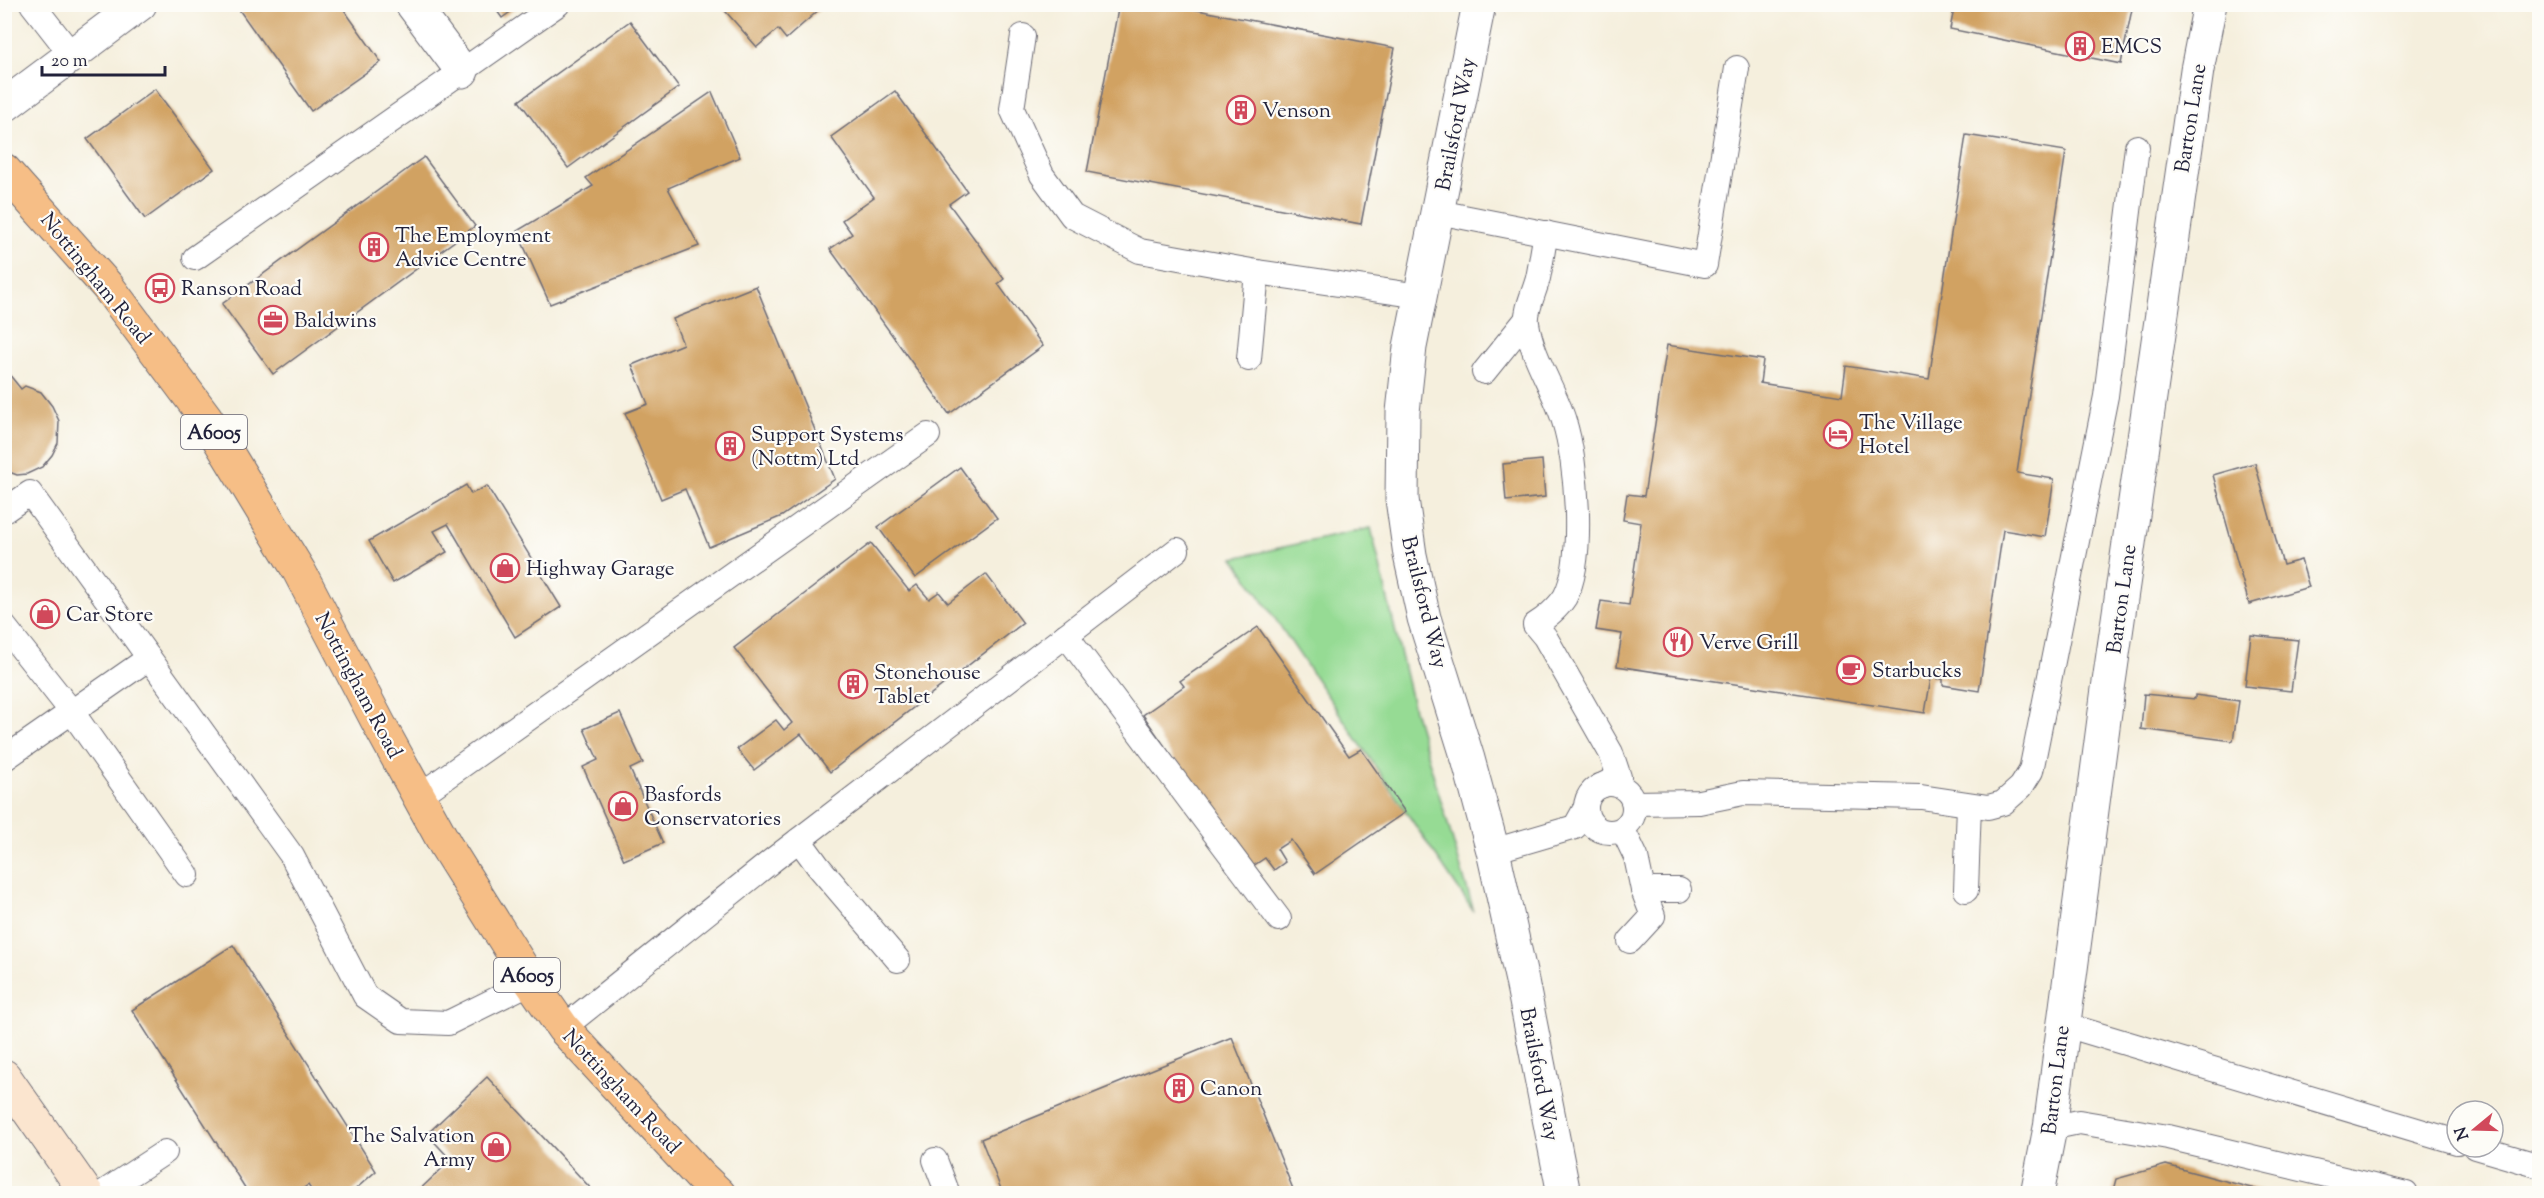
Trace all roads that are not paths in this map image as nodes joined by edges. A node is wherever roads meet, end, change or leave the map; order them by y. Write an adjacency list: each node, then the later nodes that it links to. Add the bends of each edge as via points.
1 (32, 4): 8 (lane)
2 (140, 4): 8 (street)
3 (412, 4): 10 (street)
4 (558, 4): 10 (lane)
5 (1479, 4): 14 (street, Brailsford Way)
6 (2210, 4): 46 (street, Barton Lane, via 2197,70)
7 (1023, 36): 17 (lane, via 1012,109 1042,175 1072,216 1140,251)
8 (71, 54): 11 (street)
9 (1737, 68): 15 (lane, via 1705,265)
10 (462, 71): 16 (lane)
11 (4, 105)
12 (2137, 147): 33 (lane, via 2106,396 2031,771 2021,787 2003,803 1988,807)
13 (4, 170): 31 (main road, Nottingham Road / A6005, via 108,287 206,418 299,571)
14 (1438, 212): 15 (lane); 18 (street, Brailsford Way)
15 (1546, 233): 19 (lane)
16 (195, 258)
17 (1257, 272): 18 (lane); 20 (lane)
18 (1420, 296): 37 (street, Brailsford Way, via 1403,412 1402,499 1424,618)
19 (1526, 320): 21 (lane); 30 (lane, via 1564,421 1576,507 1573,576 1564,599 1535,625 1611,753 1619,777)
20 (1249, 359)
21 (1484, 372)
22 (928, 435): 31 (lane)
23 (4, 511): 27 (lane, via 30,493)
24 (1177, 550): 26 (lane)
25 (4, 626): 28 (lane)
26 (1066, 635): 36 (lane); 42 (lane)
27 (149, 658): 28 (lane); 45 (lane, via 292,856 365,996 401,1021 448,1023)
28 (72, 712): 29 (lane); 38 (lane)
29 (4, 759)
30 (1601, 786): 32 (lane, via 1623,787); 34 (lane, via 1587,800)
31 (418, 796): 45 (main road, Nottingham Road / A6005)
32 (1634, 803): 33 (lane, via 1699,802 1743,793 1921,797); 35 (lane, via 1633,818)
33 (1969, 805): 41 (lane)
34 (1585, 809): 35 (lane, via 1597,830 1611,834); 37 (lane, via 1575,827)
35 (1623, 830): 39 (lane, via 1636,857)
36 (799, 840): 44 (lane); 47 (lane)
37 (1494, 851): 59 (street, Brailsford Way)
38 (187, 875)
39 (1643, 890): 40 (lane); 43 (lane, via 1653,916)
40 (1679, 890)
41 (1965, 890)
42 (1279, 919)
43 (1630, 941)
44 (898, 960)
45 (531, 982): 47 (main road, Nottingham Road / A6005)
46 (2062, 1024): 49 (street, Barton Lane); 50 (lane)
47 (563, 1028): 57 (main road, Nottingham Road / A6005)
48 (4, 1076): 55 (street)
49 (2050, 1128): 60 (street, Barton Lane); 61 (lane, via 2079,1122 2168,1137)
50 (2445, 1138)
51 (165, 1152): 56 (lane)
52 (2505, 1156): 54 (lane)
53 (934, 1160): 58 (lane)
54 (2540, 1166)
55 (87, 1194)
56 (101, 1194)
57 (719, 1194)
58 (948, 1194)
59 (1564, 1194)
60 (2037, 1194)
61 (2406, 1194)

